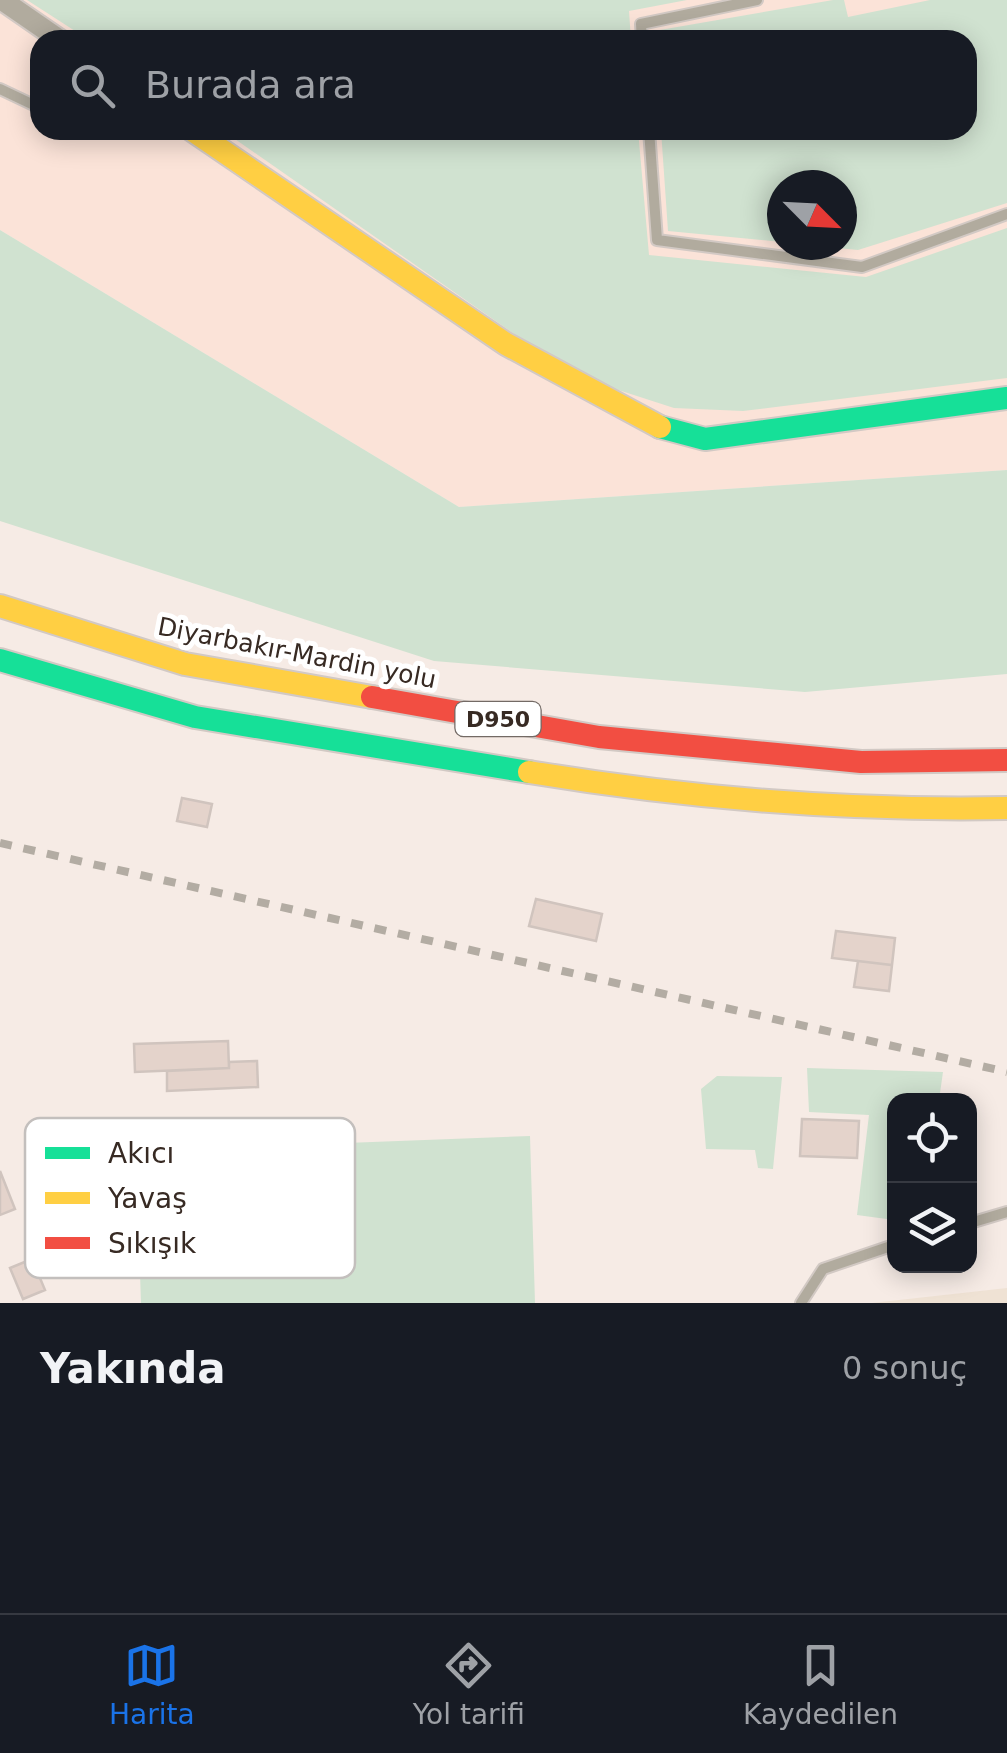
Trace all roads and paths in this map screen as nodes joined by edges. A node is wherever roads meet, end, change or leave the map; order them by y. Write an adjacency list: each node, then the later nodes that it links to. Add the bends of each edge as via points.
1 (2, 0): 3 (street)
2 (757, 0): 4 (lane, via 641,24)
3 (46, 30)
4 (641, 30)
5 (0, 89): 6 (lane)
6 (30, 103)
7 (207, 140): 10 (main road, via 506,344 647,423 705,439)
8 (650, 140): 9 (lane, via 657,240 862,267)
9 (1007, 214)
10 (1007, 398)
11 (0, 606): 13 (main road, Diyarbakır-Mardin yolu / D950, via 184,664 600,737 861,762)
12 (0, 660): 14 (main road, D950, via 195,717 602,784 889,810)
13 (1007, 760)
14 (1007, 808)
15 (1007, 1212): 16 (lane)
16 (977, 1221)
17 (887, 1247): 18 (lane, via 823,1268)
18 (801, 1303)

